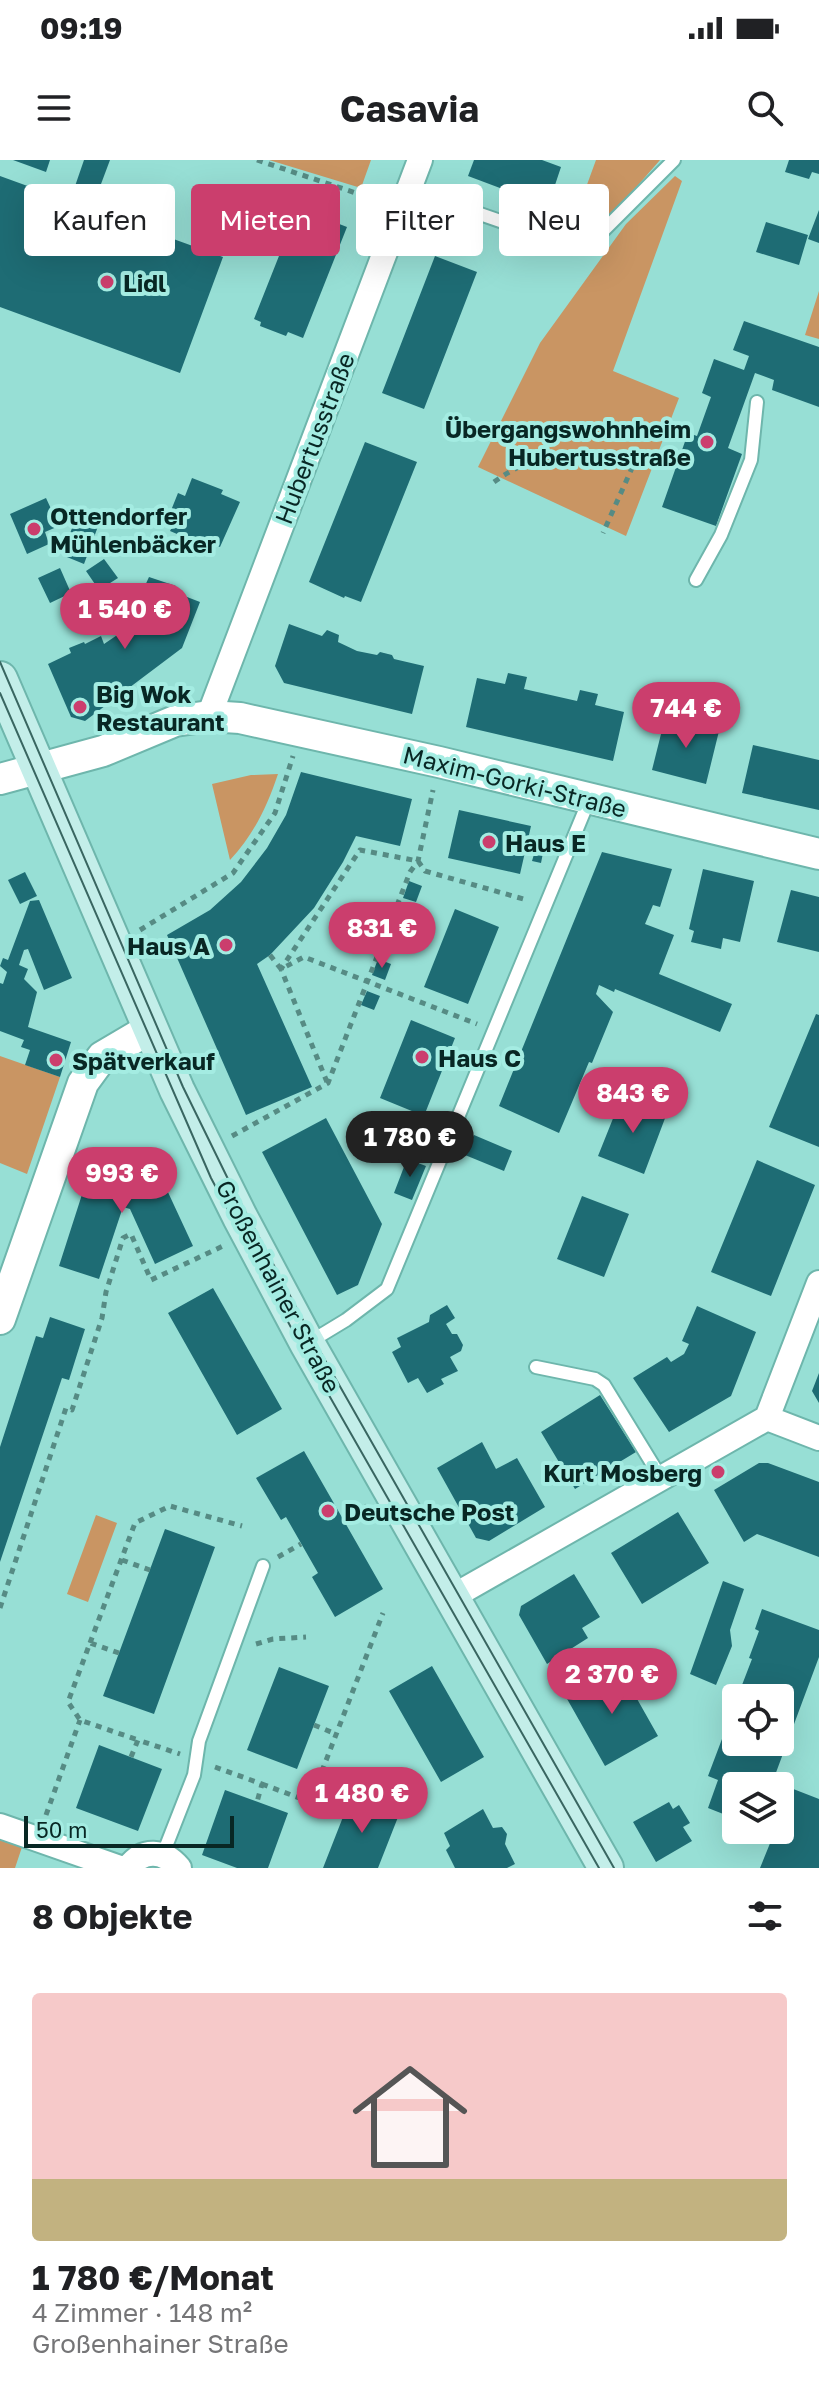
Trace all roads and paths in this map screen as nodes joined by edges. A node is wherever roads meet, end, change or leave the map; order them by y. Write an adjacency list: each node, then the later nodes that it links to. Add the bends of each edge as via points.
1 (257, 160): 5 (path)
2 (420, 160): 4 (street, Hubertusstraße)
3 (674, 160): 6 (lane, via 589,245 575,247)
4 (410, 184)
5 (356, 193)
6 (483, 215)
7 (383, 256): 13 (street, Hubertusstraße)
8 (757, 402): 11 (lane, via 751,460)
9 (494, 482): 10 (path, via 526,462 552,456 577,454 632,468)
10 (603, 533)
11 (696, 580)
12 (0, 679): 16 (main road, Großenhainer Straße)
13 (209, 716): 14 (street, Maxim-Gorki-Straße); 16 (street, Maxim-Gorki-Straße, via 175,721 103,751)
14 (301, 730): 15 (street, Maxim-Gorki-Straße); 22 (path, via 275,813 233,873)
15 (439, 762): 18 (street, Maxim-Gorki-Straße); 20 (path)
16 (39, 769): 17 (street, Maxim-Gorki-Straße); 22 (main road, Großenhainer Straße)
17 (0, 779)
18 (589, 800): 19 (street, Maxim-Gorki-Straße); 21 (lane)
19 (819, 854)
20 (418, 861): 21 (path, via 425,871); 24 (path, via 360,850); 25 (path)
21 (545, 906): 27 (lane)
22 (114, 943): 26 (main road, Großenhainer Straße)
23 (270, 955): 24 (path)
24 (281, 969): 25 (path, via 304,957); 28 (path)
25 (367, 982): 27 (path); 28 (path)
26 (151, 1028): 29 (main road, Großenhainer Straße); 32 (street, via 102,1057 83,1083)
27 (493, 1030): 33 (lane, via 387,1289)
28 (328, 1083): 29 (path)
29 (206, 1149): 30 (main road, Großenhainer Straße)
30 (248, 1232): 33 (main road, Großenhainer Straße); 43 (path, via 151,1280 131,1234 123,1238 72,1410 66,1408)
31 (819, 1283): 35 (street)
32 (0, 1319)
33 (307, 1343): 42 (main road, Großenhainer Straße)
34 (536, 1367): 37 (lane, via 604,1385)
35 (767, 1418): 36 (street); 37 (street)
36 (819, 1438)
37 (661, 1478): 42 (street)
38 (242, 1526): 39 (path, via 170,1506 135,1523)
39 (122, 1560): 41 (path); 46 (path)
40 (263, 1566): 48 (lane)
41 (150, 1570)
42 (452, 1597): 59 (main road, Großenhainer Straße)
43 (0, 1608)
44 (383, 1613): 51 (path)
45 (306, 1637): 48 (path, via 273,1639)
46 (90, 1643): 47 (path); 49 (path, via 68,1702)
47 (119, 1653)
48 (230, 1656): 56 (lane, via 199,1741)
49 (80, 1720): 52 (path); 55 (path)
50 (314, 1725): 51 (path)
51 (336, 1734): 53 (path, via 310,1802)
52 (138, 1740)
53 (262, 1784)
54 (0, 1826): 55 (street)
55 (38, 1839): 57 (street)
56 (171, 1861): 58 (street, via 146,1854)
57 (120, 1868)
58 (128, 1868)
59 (606, 1868)

